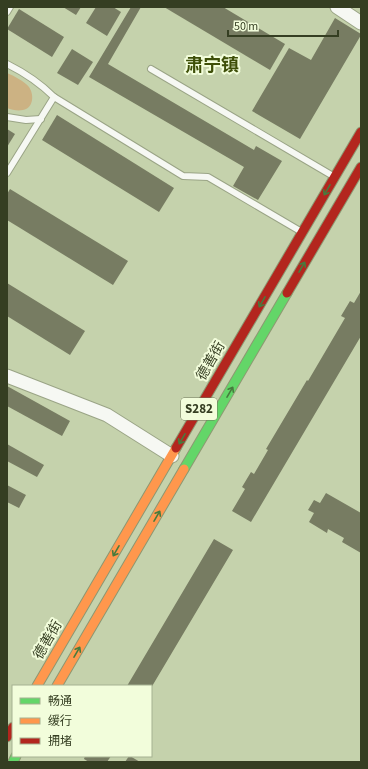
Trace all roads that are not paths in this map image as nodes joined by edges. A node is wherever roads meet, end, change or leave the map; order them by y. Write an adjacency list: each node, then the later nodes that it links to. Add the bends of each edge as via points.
1 (10, 7): 3 (lane)
2 (337, 7): 4 (street)
3 (7, 12)
4 (361, 23)
5 (7, 64): 7 (lane, via 29,76)
6 (151, 69): 13 (lane)
7 (54, 97): 9 (lane); 14 (lane, via 183,176 208,177)
8 (7, 116): 9 (lane, via 26,120)
9 (41, 119): 12 (lane)
10 (361, 132): 13 (main road, 德善街 / S282)
11 (361, 167): 18 (main road, S282, one-way to 11)
12 (7, 173)
13 (335, 177): 14 (main road, 德善街 / S282, one-way to 14)
14 (302, 233): 16 (main road, 德善街 / S282, one-way to 16)
15 (7, 376): 16 (street, via 107,415)
16 (172, 456): 17 (main road, 德善街 / S282, one-way to 17)
17 (38, 685)
18 (58, 685)

